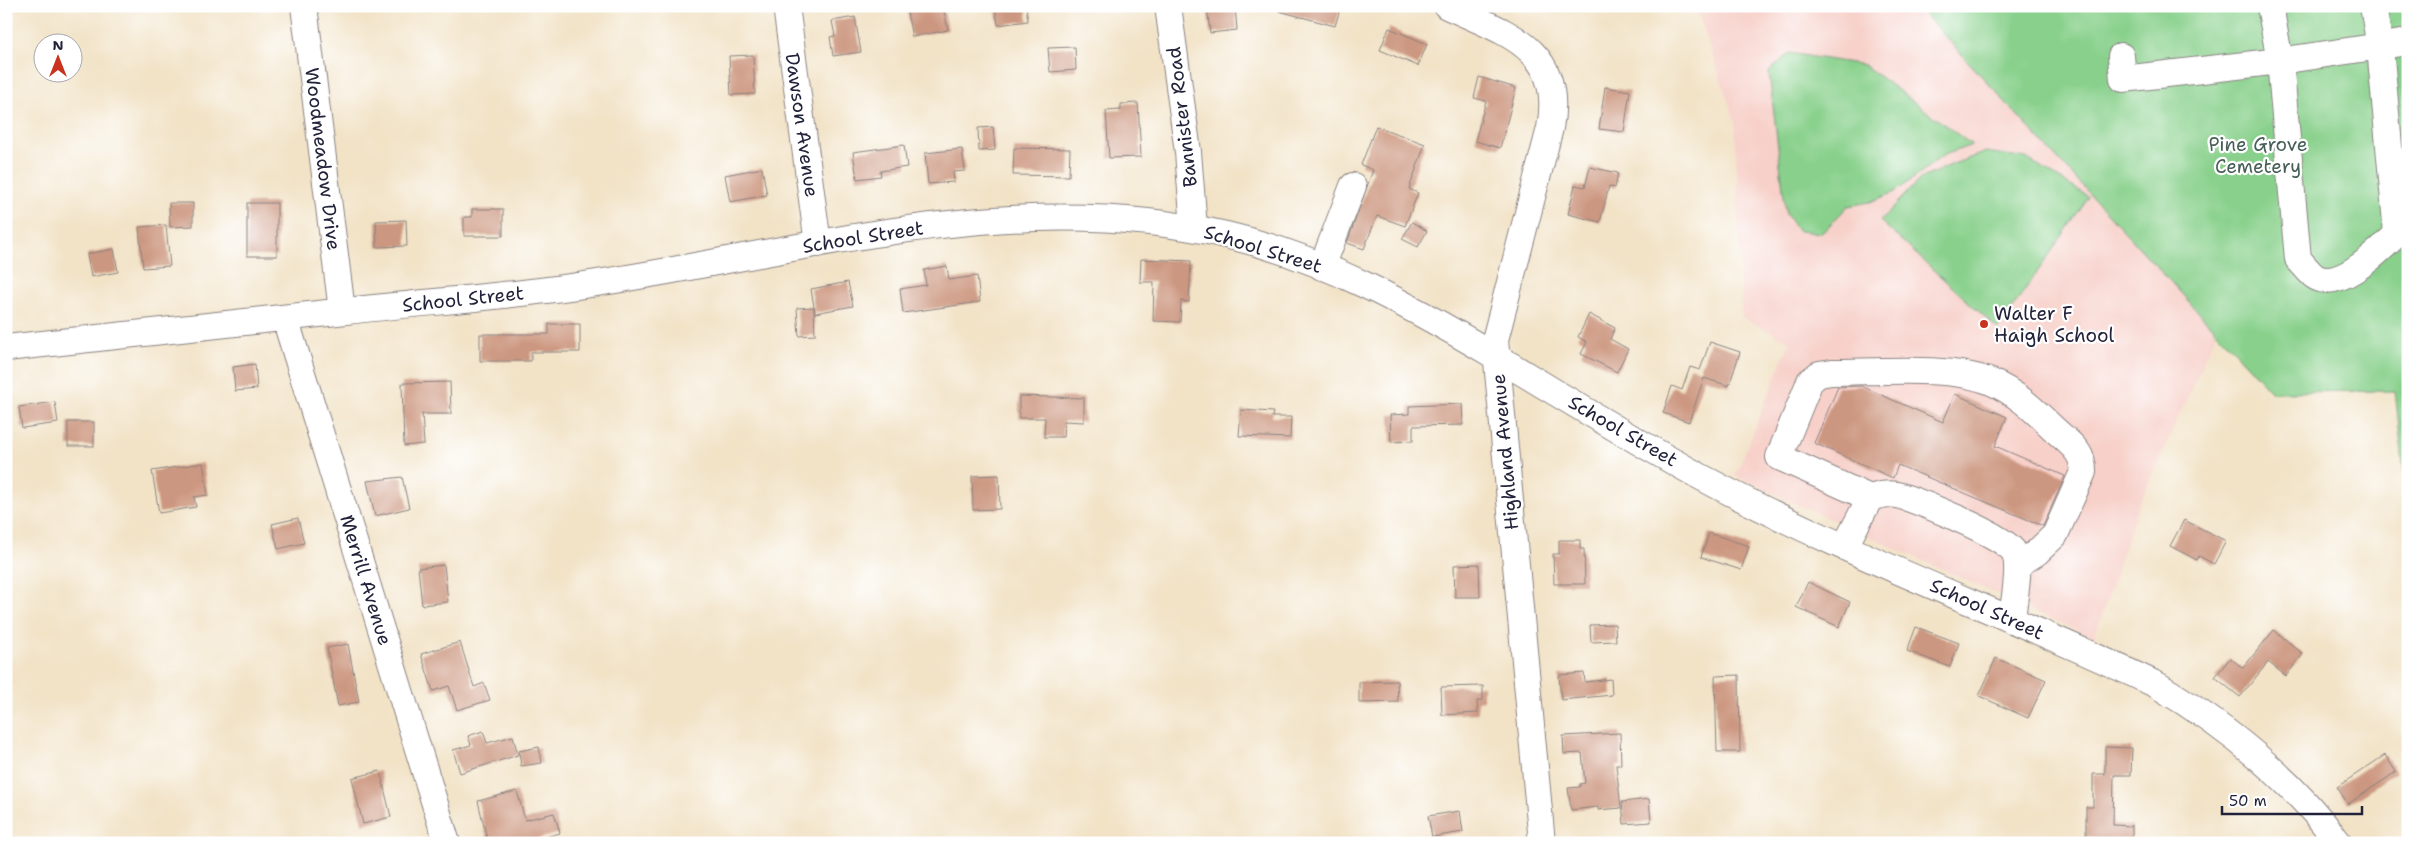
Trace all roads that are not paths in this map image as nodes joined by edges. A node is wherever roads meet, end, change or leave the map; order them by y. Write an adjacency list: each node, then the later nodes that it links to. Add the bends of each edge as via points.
1 (304, 6): 16 (street, Woodmeadow Drive)
2 (786, 6): 14 (street, Dawson Avenue)
3 (1168, 6): 12 (street, Bannister Road, via 1188,152)
4 (1447, 6): 19 (street, Highland Avenue, via 1516,40 1534,54 1546,69 1553,91 1552,116 1500,316 1495,340)
5 (2270, 6): 10 (street)
6 (2373, 6): 8 (street)
7 (2408, 42): 8 (street)
8 (2380, 47): 10 (street); 13 (street)
9 (2121, 56): 10 (street, via 2123,79)
10 (2280, 61): 13 (street, via 2298,259 2316,277 2335,280 2366,262)
11 (1353, 186): 15 (street)
12 (1194, 228): 14 (street, School Street, via 1106,219 1040,218 911,228); 15 (street, School Street, via 1263,245)
13 (2402, 234)
14 (818, 244): 16 (street, School Street, via 578,286)
15 (1322, 267): 19 (street, School Street, via 1436,321)
16 (342, 311): 17 (street, School Street)
17 (285, 318): 18 (street, School Street); 24 (street, Merrill Avenue)
18 (6, 348)
19 (1497, 357): 21 (street, School Street, via 1706,479); 25 (street, Highland Avenue)
20 (1870, 498): 21 (street); 22 (street, via 1884,494 1912,500 1993,535 2014,551); 22 (street, via 1779,457 1810,381 1819,374 1832,372 1958,373 1993,382 2029,405 2078,451 2083,463 2083,472 2055,535)
21 (1845, 546): 23 (street, School Street)
22 (2017, 565): 23 (street)
23 (2012, 620): 26 (street, School Street, via 2141,678 2199,710 2288,783)
24 (447, 843)
25 (1542, 843)
26 (2339, 843)

